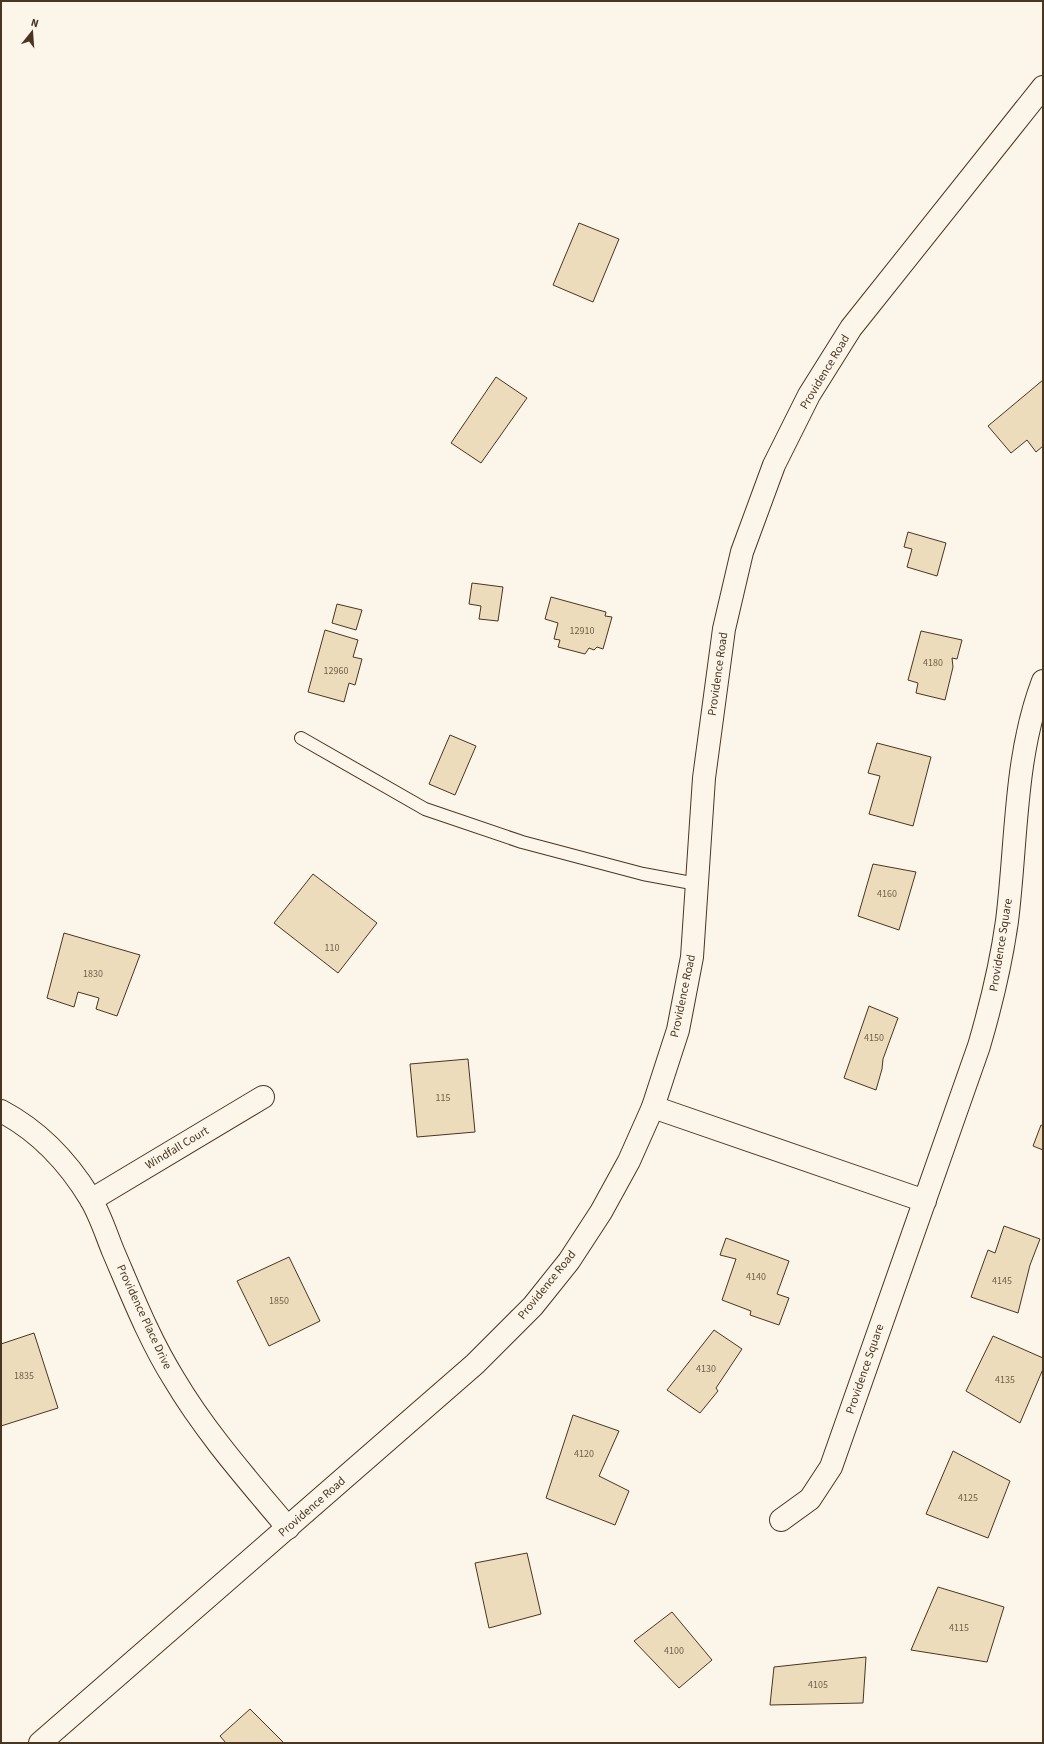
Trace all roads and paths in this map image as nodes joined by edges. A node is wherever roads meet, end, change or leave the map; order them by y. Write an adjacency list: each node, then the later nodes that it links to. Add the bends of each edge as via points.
1 (1043, 87): 4 (street, Providence Road, via 851,328 809,395 774,465 742,552 724,629 704,778)
2 (1043, 681): 9 (street, Providence Square, via 1033,706 1023,756 1007,922 996,983 979,1046)
3 (301, 738): 4 (lane, via 425,809 522,842 643,874)
4 (697, 884): 6 (street, Providence Road, via 692,957 678,1030)
5 (263, 1097): 8 (street, Windfall Court)
6 (653, 1106): 9 (street); 11 (street, Providence Road, via 629,1161 601,1212 569,1261 532,1306 475,1364)
7 (1, 1111): 8 (street, Providence Place Drive, via 42,1139 70,1169)
8 (91, 1200): 11 (street, Providence Place Drive, via 142,1320 174,1379 212,1436)
9 (925, 1201): 10 (street, Providence Square, via 831,1467 810,1499)
10 (781, 1520)
11 (288, 1528): 12 (street, Providence Road)
12 (51, 1740)

